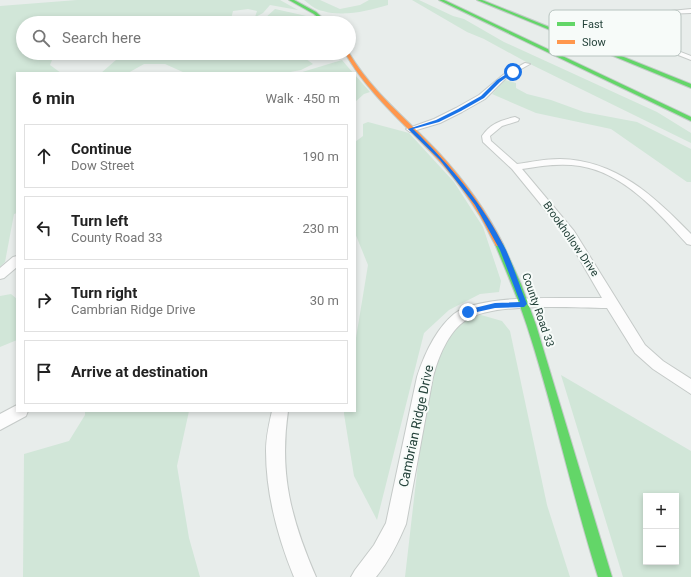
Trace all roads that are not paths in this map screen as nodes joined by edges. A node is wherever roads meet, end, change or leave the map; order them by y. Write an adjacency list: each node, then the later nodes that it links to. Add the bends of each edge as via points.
1 (291, 0): 6 (main road)
2 (441, 0): 8 (main road)
3 (479, 0): 7 (main road)
4 (691, 11): 5 (street)
5 (681, 12)
6 (318, 16)
7 (549, 28)
8 (549, 54)
9 (681, 54): 12 (street)
10 (554, 56): 17 (main road)
11 (617, 56): 15 (main road)
12 (691, 58)
13 (350, 60): 18 (main road, County Road 33, via 363,80)
14 (527, 64): 18 (street, via 505,76 482,97 460,110 437,121)
15 (691, 86)
16 (515, 119): 19 (street, Brookhollow Drive, via 498,125 486,136 490,145)
17 (691, 119)
18 (410, 129): 24 (main road, County Road 33, via 442,159 477,205 503,250)
19 (515, 168): 20 (street, via 568,162 612,173 645,195); 23 (street, Brookhollow Drive, via 570,233 600,280)
20 (691, 241)
21 (16, 261): 22 (street)
22 (0, 275)
23 (611, 303): 24 (street, Cambrian Ridge Drive); 25 (street, Brookhollow Drive, via 640,349 658,366)
24 (524, 304): 30 (street, Cambrian Ridge Drive, via 495,306 468,312 454,323 441,339 425,377 396,524 378,559); 31 (main road, County Road 33, via 547,373)
25 (691, 387)
26 (18, 412): 28 (street)
27 (280, 412): 29 (street, via 276,436 276,469 297,562)
28 (0, 423)
29 (305, 577)
30 (362, 577)
31 (605, 577)

